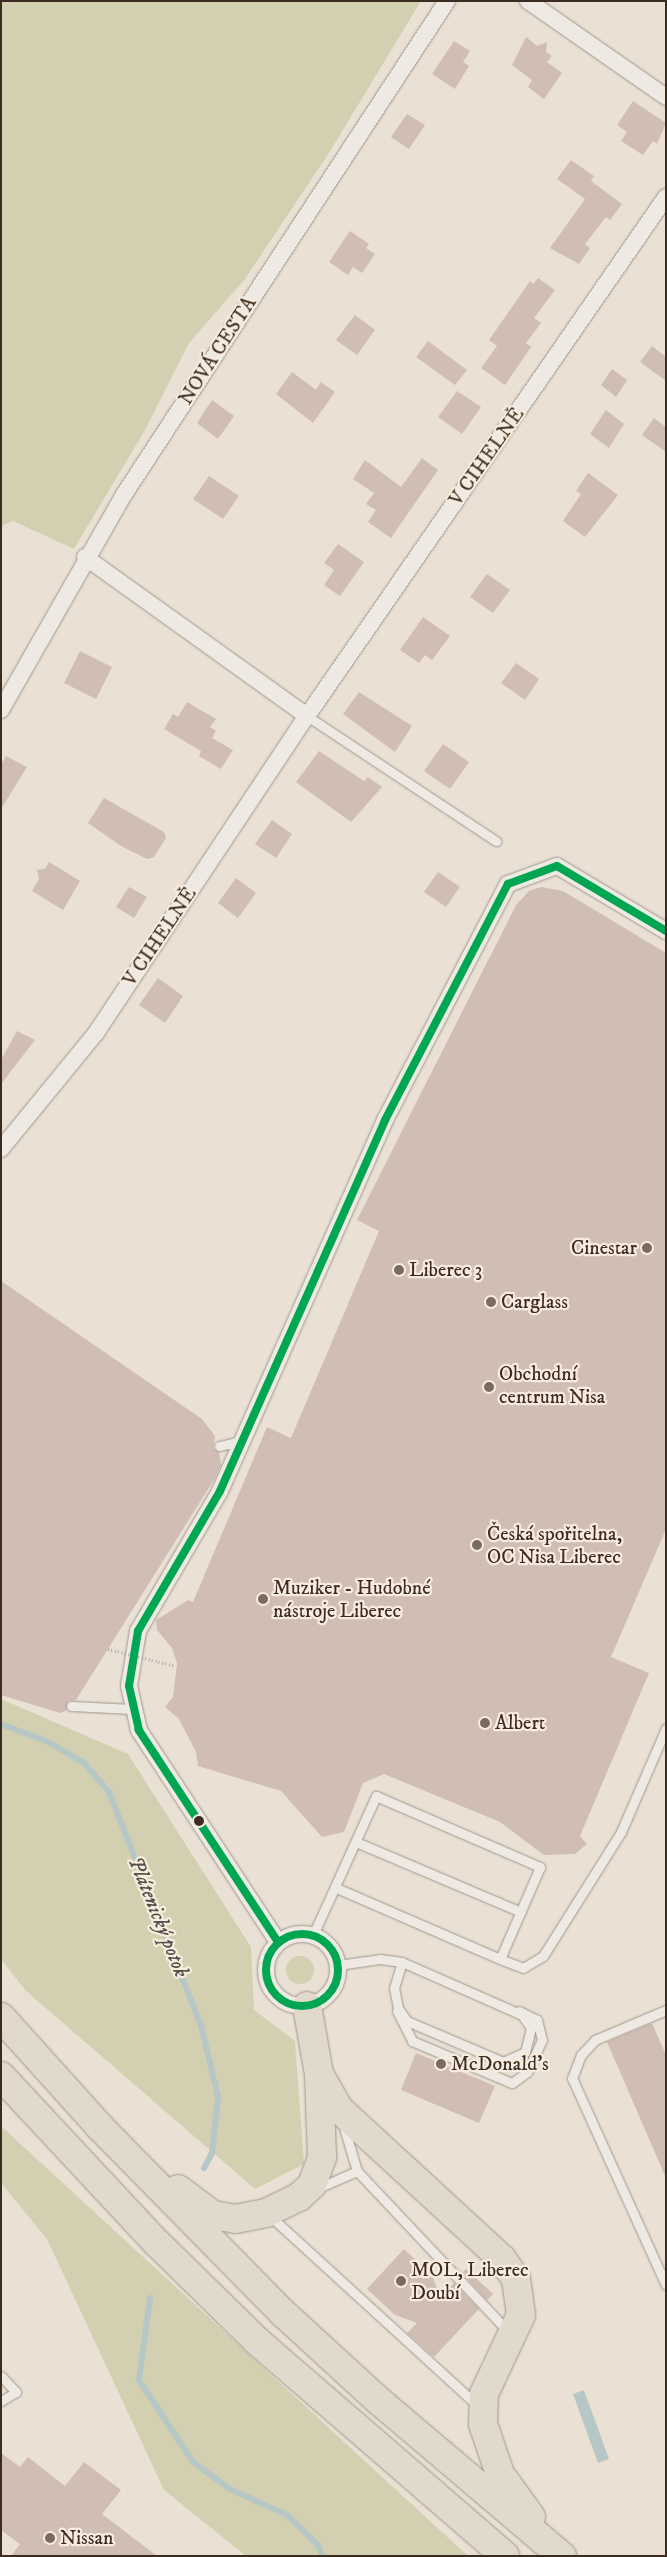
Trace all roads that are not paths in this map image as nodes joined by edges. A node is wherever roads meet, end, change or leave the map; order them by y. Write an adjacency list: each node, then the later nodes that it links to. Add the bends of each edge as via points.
1 (447, 1): 5 (street, NOVÁ CESTA)
2 (528, 1): 3 (street)
3 (666, 97)
4 (666, 197): 7 (street, V CIHELNĚ)
5 (85, 557): 6 (street, NOVÁ CESTA); 7 (street)
6 (1, 710)
7 (307, 716): 8 (lane); 10 (street, V CIHELNĚ, via 96,1033)
8 (496, 841)
9 (666, 930): 11 (street, via 557,866 508,884 385,1120)
10 (1, 1149)
11 (240, 1441): 12 (lane); 14 (street, via 220,1491 138,1631 130,1661)
12 (219, 1446)
13 (71, 1706): 14 (lane)
14 (132, 1709): 20 (street, via 139,1730)
15 (666, 1728): 21 (lane, via 621,1832 543,1956 523,1968)
16 (356, 1842): 17 (lane); 18 (lane); 18 (lane, via 376,1796 540,1867)
17 (337, 1888): 19 (lane); 21 (lane)
18 (521, 1912): 21 (lane)
19 (313, 1935): 20 (street, via 295,1935); 23 (street, via 330,1947)
20 (278, 1942): 25 (street, via 267,1962 269,1985 285,2002)
21 (500, 1959)
22 (402, 1962): 23 (lane, via 380,1959); 24 (lane, via 394,1988); 26 (lane)
23 (338, 1965): 25 (street, via 338,1976 328,1996)
24 (396, 2002): 26 (lane, via 407,2021 503,2062 525,2052 531,2037 528,2020); 26 (lane, via 400,2022 412,2041 512,2083 527,2072 541,2045 542,2034 532,2014)
25 (307, 2006): 29 (highway)
26 (512, 2009)
27 (666, 2010): 36 (lane, via 595,2040 581,2056 572,2078)
28 (1, 2017): 32 (highway)
29 (319, 2074): 31 (highway); 34 (highway, via 322,2157 316,2177)
30 (1, 2076): 41 (highway, via 157,2243 257,2341)
31 (339, 2110): 33 (lane); 37 (highway, via 502,2259 520,2291 521,2315)
32 (99, 2126): 35 (highway, via 213,2215 235,2219); 42 (highway, via 284,2314 379,2401)
33 (357, 2171): 34 (lane); 37 (lane)
34 (299, 2197): 35 (highway)
35 (266, 2213): 40 (lane)
36 (666, 2285)
37 (514, 2336): 40 (highway, via 491,2375)
38 (1, 2376): 39 (lane, via 16,2392)
39 (1, 2401)
40 (482, 2409): 42 (highway, via 487,2439 500,2474)
41 (505, 2556)
42 (563, 2556)

